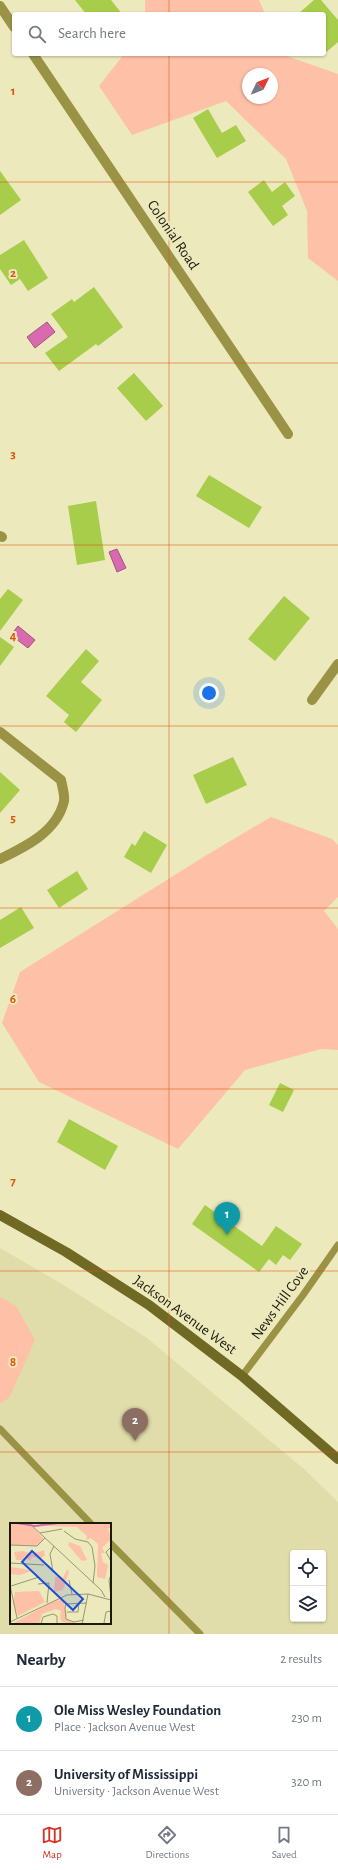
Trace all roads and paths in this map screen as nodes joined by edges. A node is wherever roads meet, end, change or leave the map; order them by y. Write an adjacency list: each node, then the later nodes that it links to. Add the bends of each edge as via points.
1 (0, 6): 2 (street)
2 (12, 23)
3 (33, 56): 4 (street, Colonial Road)
4 (288, 434)
5 (338, 664): 6 (street)
6 (312, 700)
7 (0, 732): 8 (street, via 61,780 64,800 55,820 34,842)
8 (0, 859)
9 (0, 1216): 11 (main road, Jackson Avenue West, via 66,1252 149,1305)
10 (338, 1245): 11 (lane, News Hill Cove)
11 (242, 1376): 13 (main road, Jackson Avenue West)
12 (0, 1429): 14 (lane)
13 (338, 1459)
14 (90, 1523)
15 (111, 1544): 16 (lane)
16 (200, 1634)

